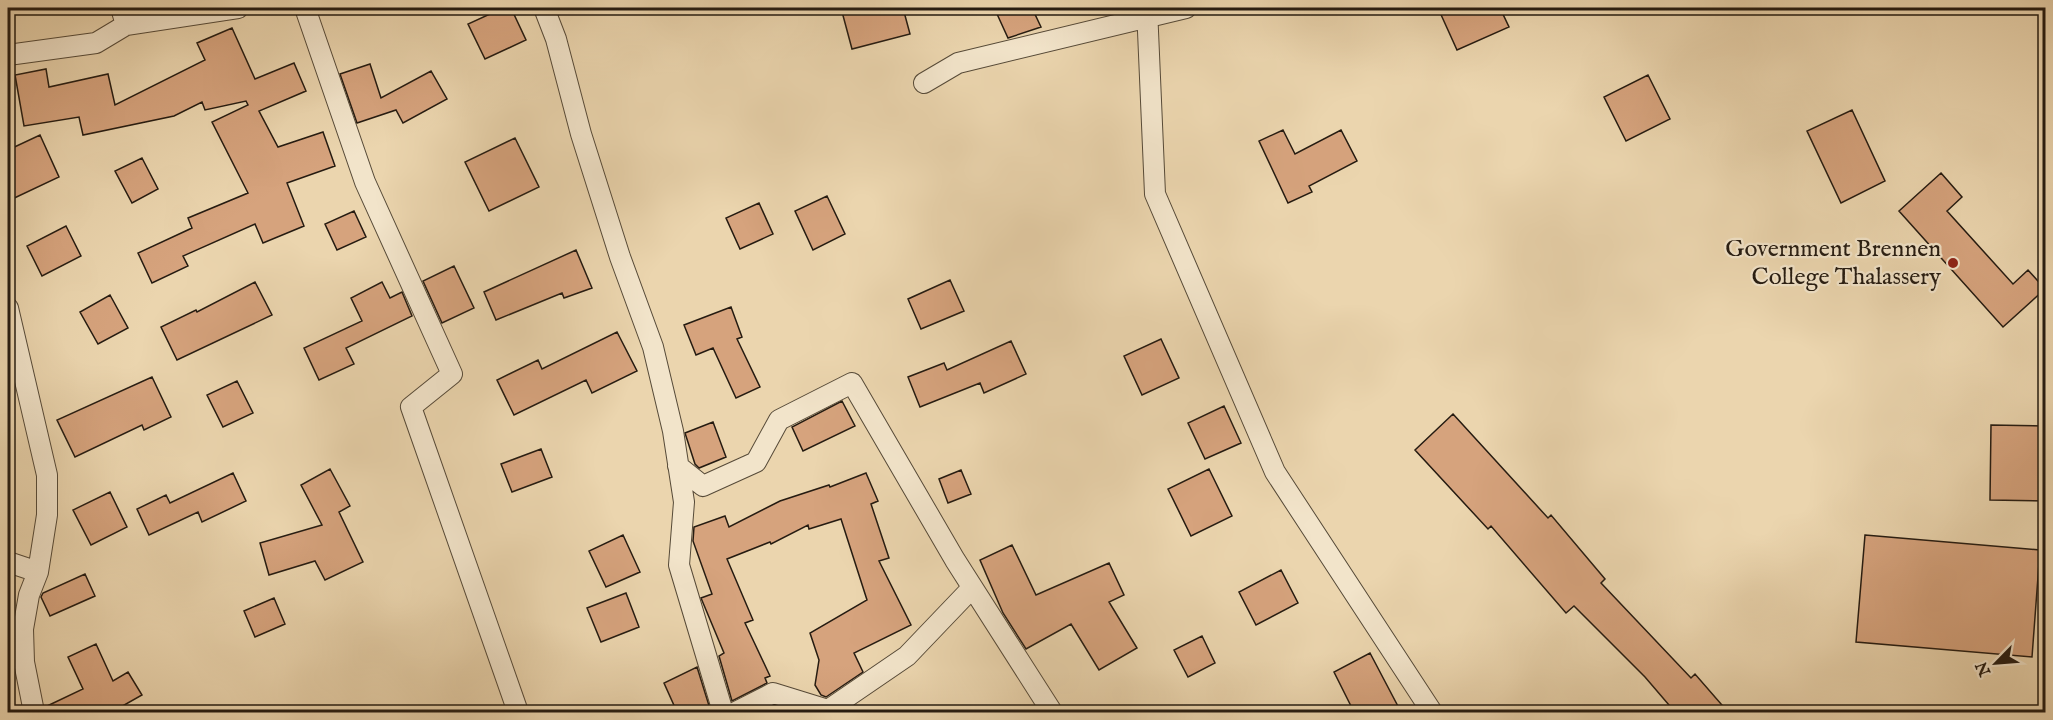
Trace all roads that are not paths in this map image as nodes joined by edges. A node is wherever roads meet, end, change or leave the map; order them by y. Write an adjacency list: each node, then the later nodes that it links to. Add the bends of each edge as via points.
1 (238, 8): 6 (street)
2 (305, 8): 15 (street, via 365,182 452,374 411,406)
3 (544, 8): 10 (street, via 620,257 653,347)
4 (1186, 8): 5 (street)
5 (1148, 12): 8 (street, via 958,63); 19 (street, via 1155,194 1275,472)
6 (124, 16): 7 (street, via 96,43)
7 (8, 55)
8 (924, 83)
9 (8, 308): 12 (street, via 47,475 47,515)
10 (678, 466): 13 (street, via 703,486 756,462 779,420 852,383); 16 (street, via 684,502 679,565)
11 (8, 562): 12 (street)
12 (38, 572): 14 (street, via 23,629 24,662)
13 (972, 588): 17 (street, via 907,656 828,710 773,693); 18 (street)
14 (34, 712)
15 (518, 712)
16 (723, 712)
17 (736, 712)
18 (1052, 712)
19 (1432, 712)

